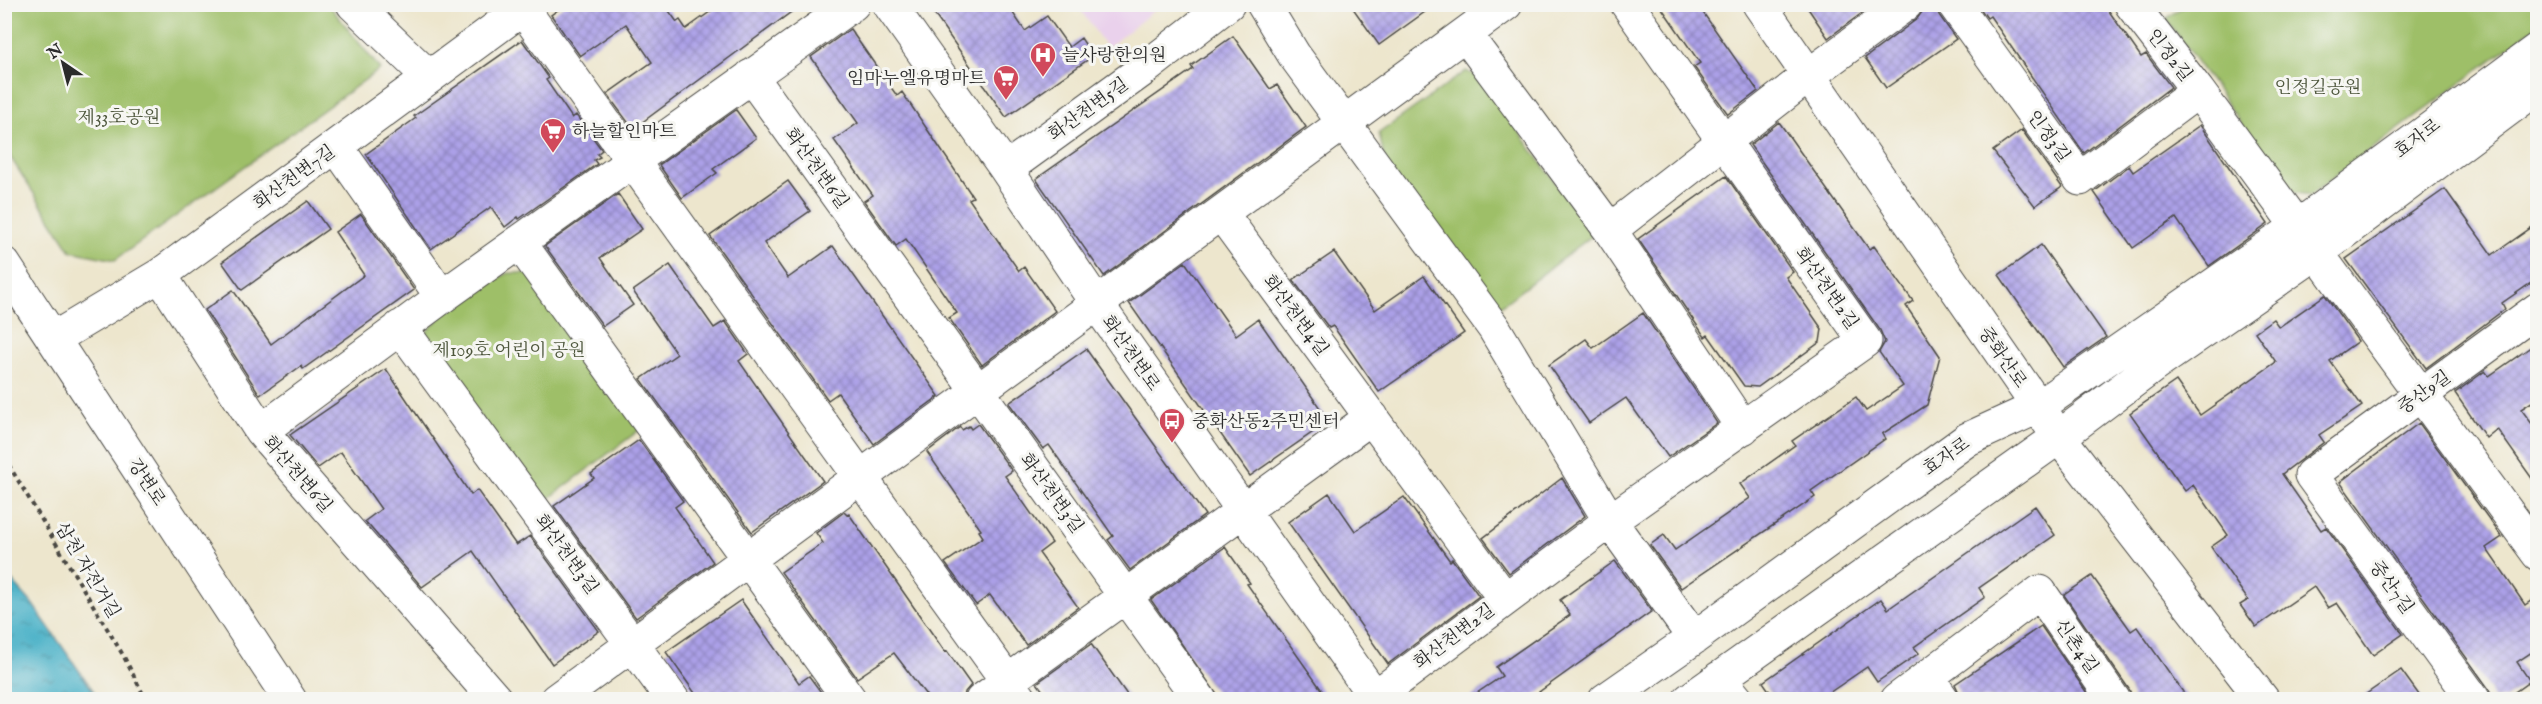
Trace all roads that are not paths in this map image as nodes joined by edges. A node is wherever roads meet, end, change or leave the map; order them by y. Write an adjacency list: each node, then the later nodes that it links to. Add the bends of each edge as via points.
1 (353, 4): 17 (street)
2 (853, 4): 15 (street, 화산천변6길)
3 (889, 4): 24 (street, 화산천변로)
4 (1228, 4): 24 (street, 화산천변5길)
5 (1263, 4): 20 (street, via 1294,55)
6 (1506, 4): 13 (street)
7 (1627, 4): 21 (street)
8 (1759, 4): 16 (street, 중화산로)
9 (1906, 4): 16 (street)
10 (1953, 4): 19 (street, 인정3길, via 2080,179)
11 (526, 7): 17 (street, 화산천변7길); 23 (street)
12 (2144, 9): 19 (street, 인정2길)
13 (1465, 34): 20 (street); 27 (street)
14 (2538, 49): 26 (street, 효자로)
15 (751, 76): 23 (street, 화산천변6길); 30 (street, 화산천변6길)
16 (1808, 76): 21 (street); 40 (street, 중화산로)
17 (429, 78): 22 (street, 화산천변7길)
18 (2538, 87): 29 (street, 효자로)
19 (2198, 91): 26 (street)
20 (1344, 123): 25 (street); 48 (street, via 1494,328)
21 (1724, 142): 27 (street); 42 (street, 화산천변2길, via 1865,340)
22 (336, 146): 32 (street, 화산천변7길); 33 (street)
23 (632, 161): 28 (street, 화산천변6길); 46 (street)
24 (1006, 169): 34 (street, 화산천변로)
25 (1221, 213): 34 (street); 41 (street, 화산천변4길)
26 (2297, 227): 29 (street); 40 (street, 효자로)
27 (1610, 230): 42 (street)
28 (519, 242): 33 (street, 화산천변6길); 50 (street)
29 (2316, 253): 39 (street); 44 (street, 효자로)
30 (884, 260): 38 (street, 화산천변3길)
31 (4, 264): 37 (street, 강변로)
32 (160, 275): 37 (street, 화산천변7길); 43 (street)
33 (442, 297): 36 (street, 화산천변6길)
34 (1097, 304): 38 (street); 47 (street, 화산천변로)
35 (2538, 309): 39 (street, 중산9길)
36 (400, 327): 43 (street, 화산천변6길); 54 (street, 화산천변3길)
37 (53, 339): 59 (street, 강변로)
38 (978, 391): 46 (street); 51 (street, 화산천변3길)
39 (2420, 395): 45 (street, 중산9길); 49 (street)
40 (2038, 407): 44 (street, 중화산로); 53 (street, 효자로, via 1968,439)
41 (1372, 417): 47 (street); 52 (street, 화산천변2길)
42 (1743, 428): 48 (street, 화산천변2길)
43 (261, 431): 60 (street, 화산천변6길)
44 (2059, 437): 56 (street, 효자로); 69 (street, 중화산로)
45 (2311, 475): 70 (street, 중산7길)
46 (860, 478): 50 (street); 57 (street)
47 (1243, 510): 51 (street); 58 (street, 화산천변로)
48 (1610, 521): 52 (street, 화산천변2길); 53 (street)
49 (2538, 554)
50 (748, 560): 54 (street); 63 (street)
51 (1125, 595): 57 (street); 64 (street, 화산천변3길)
52 (1504, 598): 58 (street, 화산천변2길)
53 (1694, 638): 65 (street, 효자로)
54 (633, 644): 61 (street); 62 (street, 화산천변3길)
55 (1935, 688): 67 (street); 68 (street, 신촌4길, via 2040,592)
56 (1728, 689): 66 (street, 효자로)
57 (1003, 693)
58 (1374, 698)
59 (290, 699)
60 (496, 699)
61 (556, 699)
62 (674, 699)
63 (850, 699)
64 (1200, 699)
65 (1605, 699)
66 (1689, 699)
67 (1897, 699)
68 (2114, 699)
69 (2263, 699)
70 (2474, 699)

